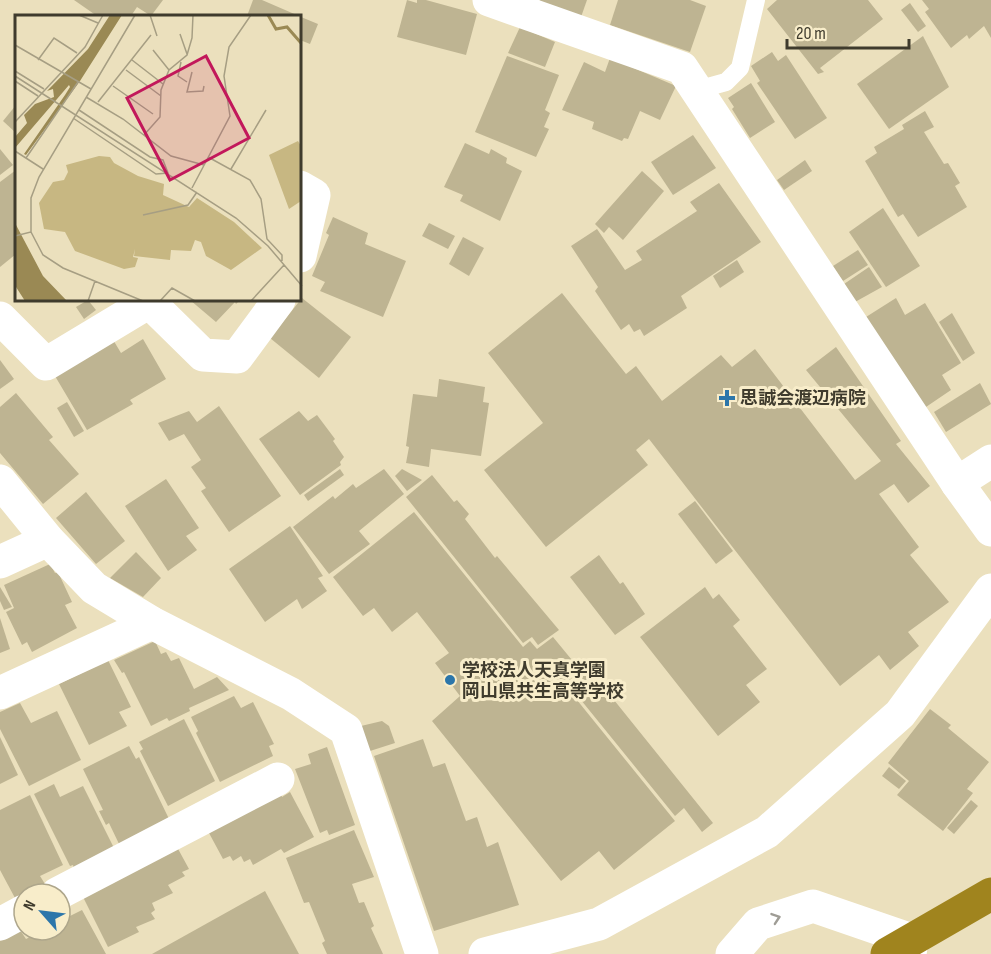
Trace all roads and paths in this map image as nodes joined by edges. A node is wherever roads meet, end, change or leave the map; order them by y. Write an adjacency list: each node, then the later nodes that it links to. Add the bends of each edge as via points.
1 (489, 0): 3 (street, via 682,68)
2 (756, 0): 3 (lane, via 740,68 726,82)
3 (697, 90): 12 (street)
4 (302, 188): 5 (street, via 314,195)
5 (302, 247)
6 (146, 302): 9 (street, via 46,364)
7 (149, 302): 8 (street, via 203,355 237,357)
8 (278, 302)
9 (0, 318)
10 (991, 461): 12 (street)
11 (0, 481): 14 (street)
12 (957, 483): 13 (street)
13 (991, 530)
14 (48, 540): 15 (street); 17 (street, via 94,588)
15 (0, 562)
16 (991, 590): 23 (street, via 900,714 766,832 599,924)
17 (152, 623): 18 (street); 24 (street, via 291,694 346,730)
18 (0, 693)
19 (278, 779): 20 (street)
20 (72, 886)
21 (991, 894): 22 (highway)
22 (903, 949): 25 (street, one-way to 22, via 758,924 813,906)
23 (507, 951)
24 (422, 954)
25 (732, 954)

